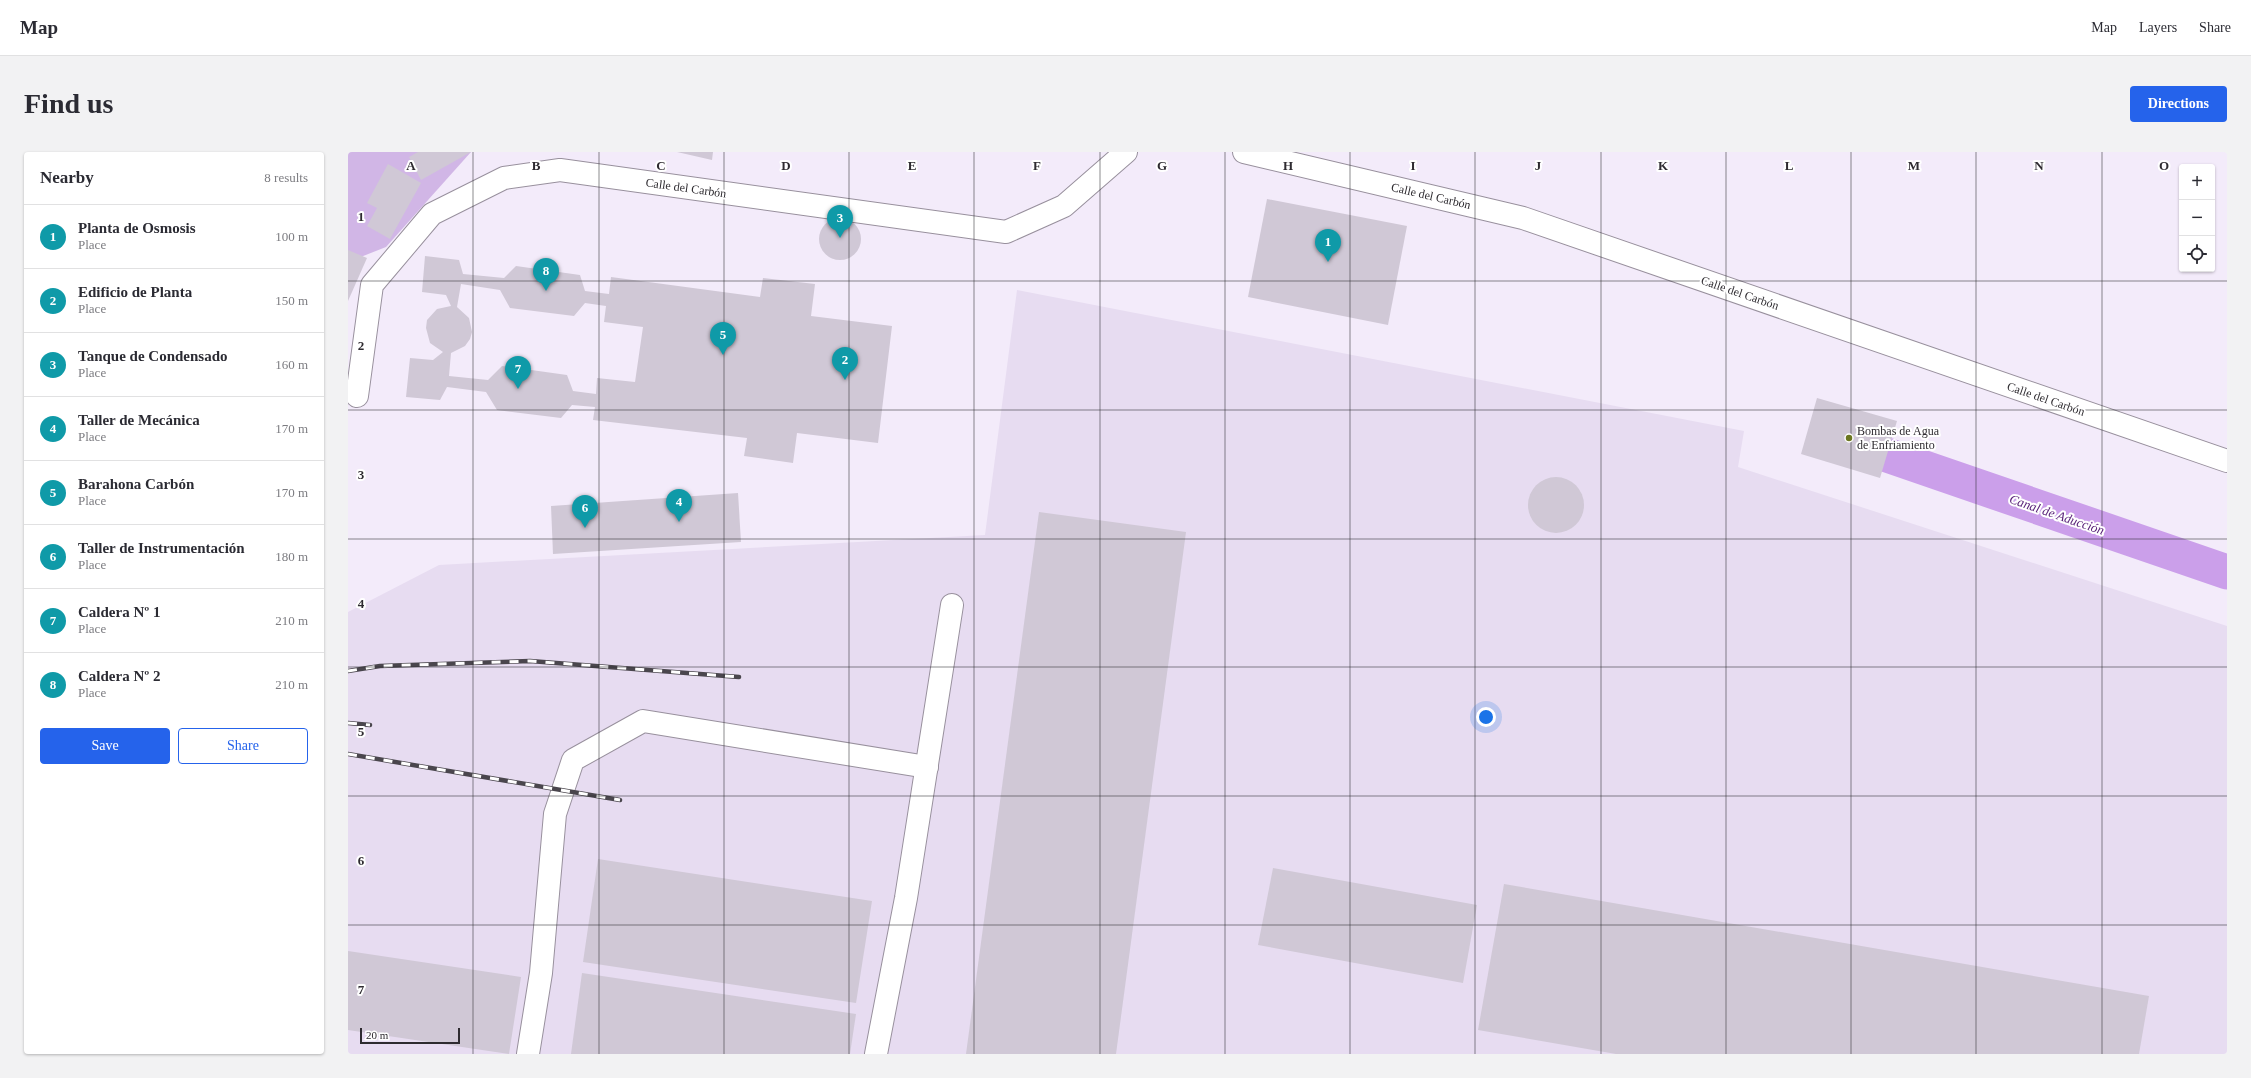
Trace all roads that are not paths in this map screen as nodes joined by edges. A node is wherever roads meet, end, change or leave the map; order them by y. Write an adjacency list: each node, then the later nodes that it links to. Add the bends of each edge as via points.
1 (1126, 152): 3 (lane, Calle del Carbón, via 1064,206 1006,232 560,170 504,178 432,214 372,285)
2 (1244, 152): 4 (lane, Calle del Carbón, via 1523,218)
3 (357, 396)
4 (2227, 461)
5 (952, 605): 6 (lane)
6 (927, 767): 7 (lane, via 643,721 573,760 555,814 541,973); 8 (lane, via 906,898)
7 (528, 1054)
8 (876, 1054)

